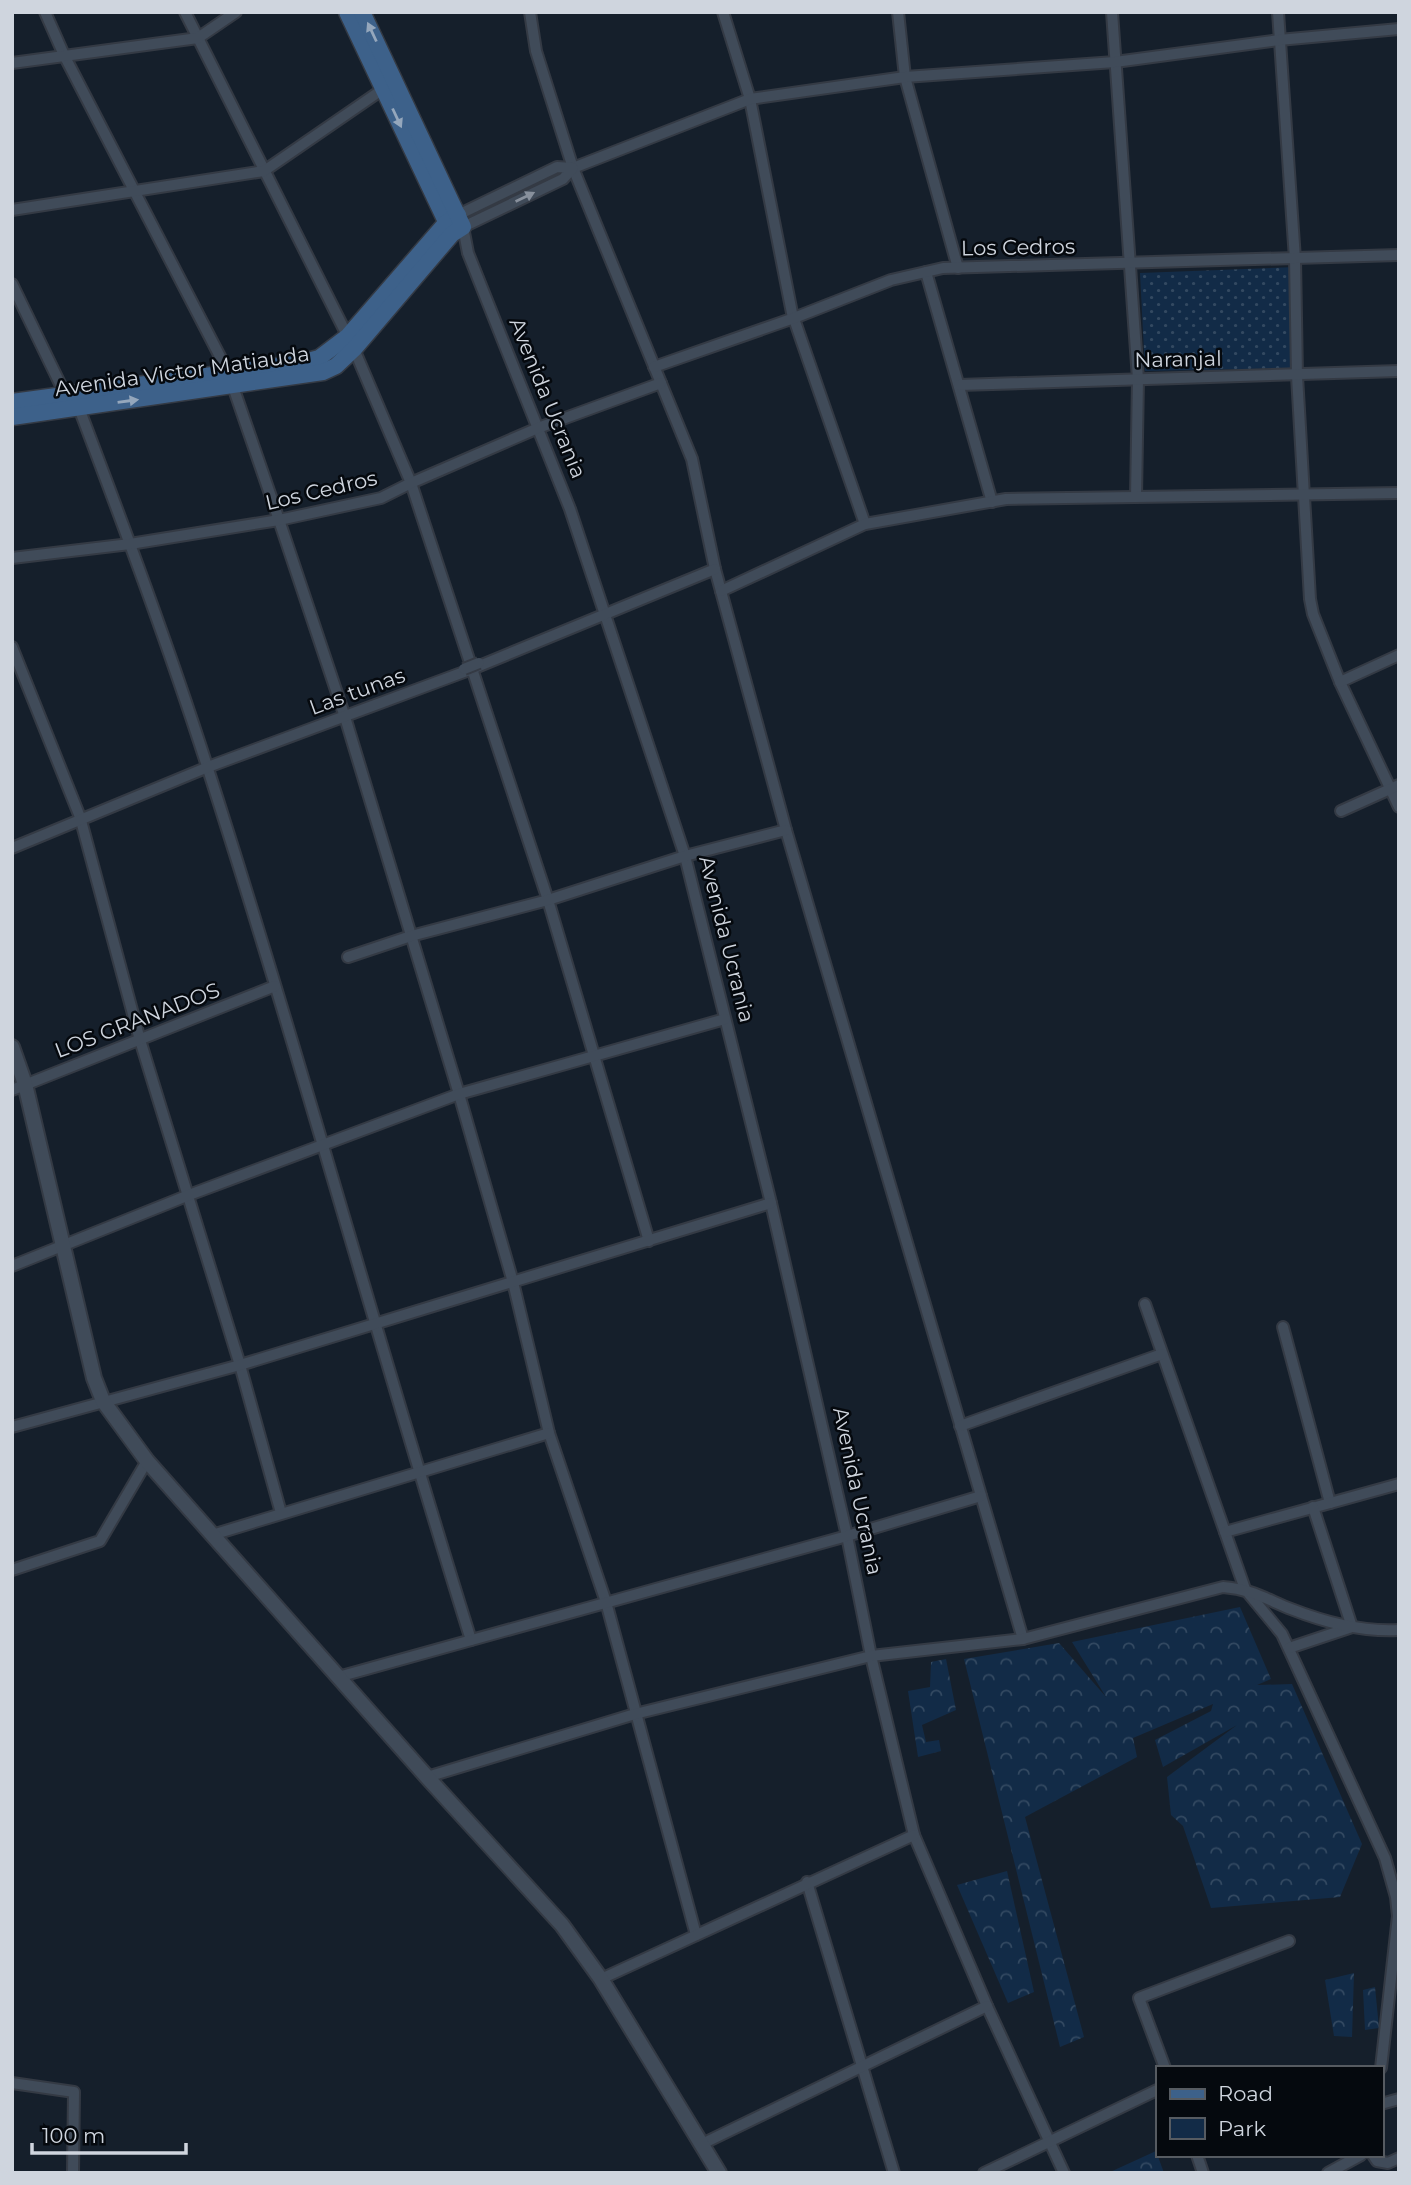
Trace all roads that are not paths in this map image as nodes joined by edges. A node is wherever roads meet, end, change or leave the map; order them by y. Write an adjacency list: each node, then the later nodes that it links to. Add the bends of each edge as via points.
1 (45, 12): 14 (street)
2 (185, 12): 12 (street)
3 (236, 12): 12 (street)
4 (347, 12): 18 (main road, Avenida Ucrania)
5 (362, 12): 18 (main road, Avenida Ucrania, one-way to 5)
6 (530, 12): 20 (street, via 536,51)
7 (723, 12): 19 (street)
8 (898, 12): 17 (street)
9 (1112, 12): 15 (street)
10 (1278, 12): 13 (street)
11 (1399, 29): 13 (street)
12 (198, 38): 14 (street); 21 (street)
13 (1279, 40): 15 (street); 26 (street)
14 (64, 55): 16 (street); 22 (street)
15 (1115, 62): 17 (street); 27 (street)
16 (12, 63)
17 (905, 77): 19 (street); 28 (street)
18 (389, 85): 21 (street); 24 (main road, Avenida Ucrania)
19 (750, 99): 20 (street); 31 (street)
20 (573, 168): 24 (street, via 557,167); 33 (street)
21 (264, 171): 22 (street); 32 (street)
22 (135, 193): 23 (street); 36 (street)
23 (12, 210)
24 (455, 225): 32 (main road, Avenida Victor Matiauda); 44 (street, Avenida Ucrania)
25 (1399, 256): 26 (street, Los Cedros)
26 (1294, 258): 27 (street, Los Cedros); 35 (street)
27 (1128, 263): 28 (street, Los Cedros); 37 (street)
28 (958, 268): 29 (street, Los Cedros)
29 (926, 272): 31 (street, Los Cedros, via 891,280); 39 (street)
30 (12, 284): 40 (street)
31 (794, 318): 33 (street, Los Cedros); 51 (street)
32 (351, 342): 36 (main road, Avenida Victor Matiauda, via 319,358); 45 (street)
33 (654, 367): 38 (street)
34 (1399, 371): 35 (street, Naranjal)
35 (1297, 376): 37 (street, Naranjal); 47 (street)
36 (230, 379): 40 (main road, Avenida Victor Matiauda); 42 (main road, Avenida Victor Matiauda, one-way to 36); 50 (street)
37 (1138, 379): 39 (street, Naranjal); 48 (street)
38 (661, 383): 44 (street, Los Cedros); 54 (street, via 692,459)
39 (959, 385): 49 (street)
40 (65, 394): 41 (main road, Avenida Victor Matiauda); 42 (street)
41 (12, 402)
42 (79, 408): 43 (main road, Avenida Victor Matiauda); 52 (street)
43 (12, 417)
44 (538, 428): 45 (street, Los Cedros); 56 (street, Avenida Ucrania)
45 (411, 483): 50 (street, Los Cedros, via 381,498); 59 (street)
46 (1399, 494): 47 (street)
47 (1304, 495): 48 (street); 60 (street, via 1310,599)
48 (1136, 497): 49 (street)
49 (992, 502): 51 (street)
50 (279, 520): 52 (street, Los Cedros); 61 (street)
51 (866, 524): 55 (street)
52 (131, 544): 53 (street, Los Cedros); 62 (street)
53 (12, 558)
54 (715, 569): 55 (street); 56 (street, Las tunas)
55 (721, 591): 67 (street)
56 (604, 612): 59 (street, Las tunas); 69 (street, Avenida Ucrania)
57 (12, 647): 66 (street)
58 (1399, 655): 60 (street)
59 (472, 667): 61 (street, Las tunas); 70 (street)
60 (1340, 682): 63 (street)
61 (345, 716): 62 (street, Las tunas); 71 (street)
62 (208, 766): 66 (street, Las tunas); 73 (street)
63 (1395, 787): 64 (street); 65 (street)
64 (1399, 807)
65 (1341, 811)
66 (81, 821): 68 (street, Las tunas); 75 (street)
67 (786, 830): 69 (street); 93 (street)
68 (12, 848)
69 (685, 856): 70 (street); 74 (street, Avenida Ucrania)
70 (548, 900): 71 (street); 77 (street)
71 (411, 936): 72 (street); 79 (street)
72 (348, 957)
73 (275, 986): 75 (street, LOS GRANADOS); 80 (street)
74 (725, 1019): 77 (street); 82 (street, Avenida Ucrania)
75 (140, 1040): 78 (street, LOS GRANADOS); 81 (street)
76 (12, 1047): 78 (street)
77 (595, 1055): 79 (street); 83 (street)
78 (18, 1087): 84 (street)
79 (459, 1094): 80 (street); 86 (street)
80 (323, 1147): 81 (street); 88 (street)
81 (189, 1195): 84 (street); 91 (street)
82 (771, 1203): 83 (street); 105 (street, Avenida Ucrania)
83 (649, 1241): 86 (street)
84 (61, 1246): 85 (street); 92 (street)
85 (12, 1266)
86 (513, 1282): 88 (street); 95 (street)
87 (1145, 1304): 90 (street)
88 (375, 1323): 91 (street); 97 (street)
89 (1283, 1327): 100 (street)
90 (1162, 1354): 93 (street); 103 (street)
91 (240, 1365): 92 (street); 102 (street)
92 (103, 1401): 94 (street); 96 (street)
93 (960, 1426): 99 (street)
94 (12, 1427)
95 (549, 1433): 97 (street); 108 (street)
96 (147, 1461): 104 (street); 106 (street, via 100,1541)
97 (419, 1472): 102 (street); 112 (street)
98 (1399, 1484): 100 (street)
99 (981, 1496): 105 (street); 111 (street)
100 (1330, 1503): 101 (street)
101 (1313, 1507): 103 (street); 109 (street)
102 (281, 1513): 104 (street)
103 (1225, 1532): 107 (street)
104 (212, 1535): 115 (street)
105 (847, 1535): 108 (street); 114 (street, Avenida Ucrania)
106 (12, 1570)
107 (1245, 1589): 109 (street, via 1293,1610); 111 (street, via 1223,1587); 113 (street)
108 (606, 1602): 112 (street); 116 (street)
109 (1352, 1627): 110 (street); 113 (street)
110 (1399, 1630)
111 (1023, 1639): 114 (street)
112 (471, 1640): 115 (street)
113 (1289, 1648): 120 (street)
114 (872, 1656): 116 (street); 118 (street, Avenida Ucrania)
115 (338, 1677): 117 (street)
116 (635, 1714): 117 (street); 122 (street)
117 (427, 1777): 124 (street, via 562,1925)
118 (914, 1835): 121 (street); 126 (street, Avenida Ucrania)
119 (1399, 1854): 120 (street)
120 (1385, 1858): 125 (street, via 1398,1916)
121 (807, 1882): 122 (street); 129 (street)
122 (696, 1935): 124 (street)
123 (1289, 1941): 127 (street, via 1139,1998)
124 (601, 1979): 133 (street)
125 (1395, 1982): 128 (street)
126 (987, 2006): 129 (street); 132 (street, Avenida Ucrania)
127 (1164, 2066)
128 (1381, 2066)
129 (862, 2067): 133 (street); 139 (street)
130 (12, 2083): 137 (street, via 74,2092)
131 (1156, 2090): 132 (street)
132 (1051, 2142): 140 (street); 141 (street, Avenida Ucrania)
133 (702, 2144): 138 (street)
134 (1357, 2157): 142 (street)
135 (1374, 2157): 136 (street, via 1388,2163)
136 (1399, 2158)
137 (73, 2173)
138 (719, 2173)
139 (894, 2173)
140 (984, 2173)
141 (1064, 2173)
142 (1328, 2173)

